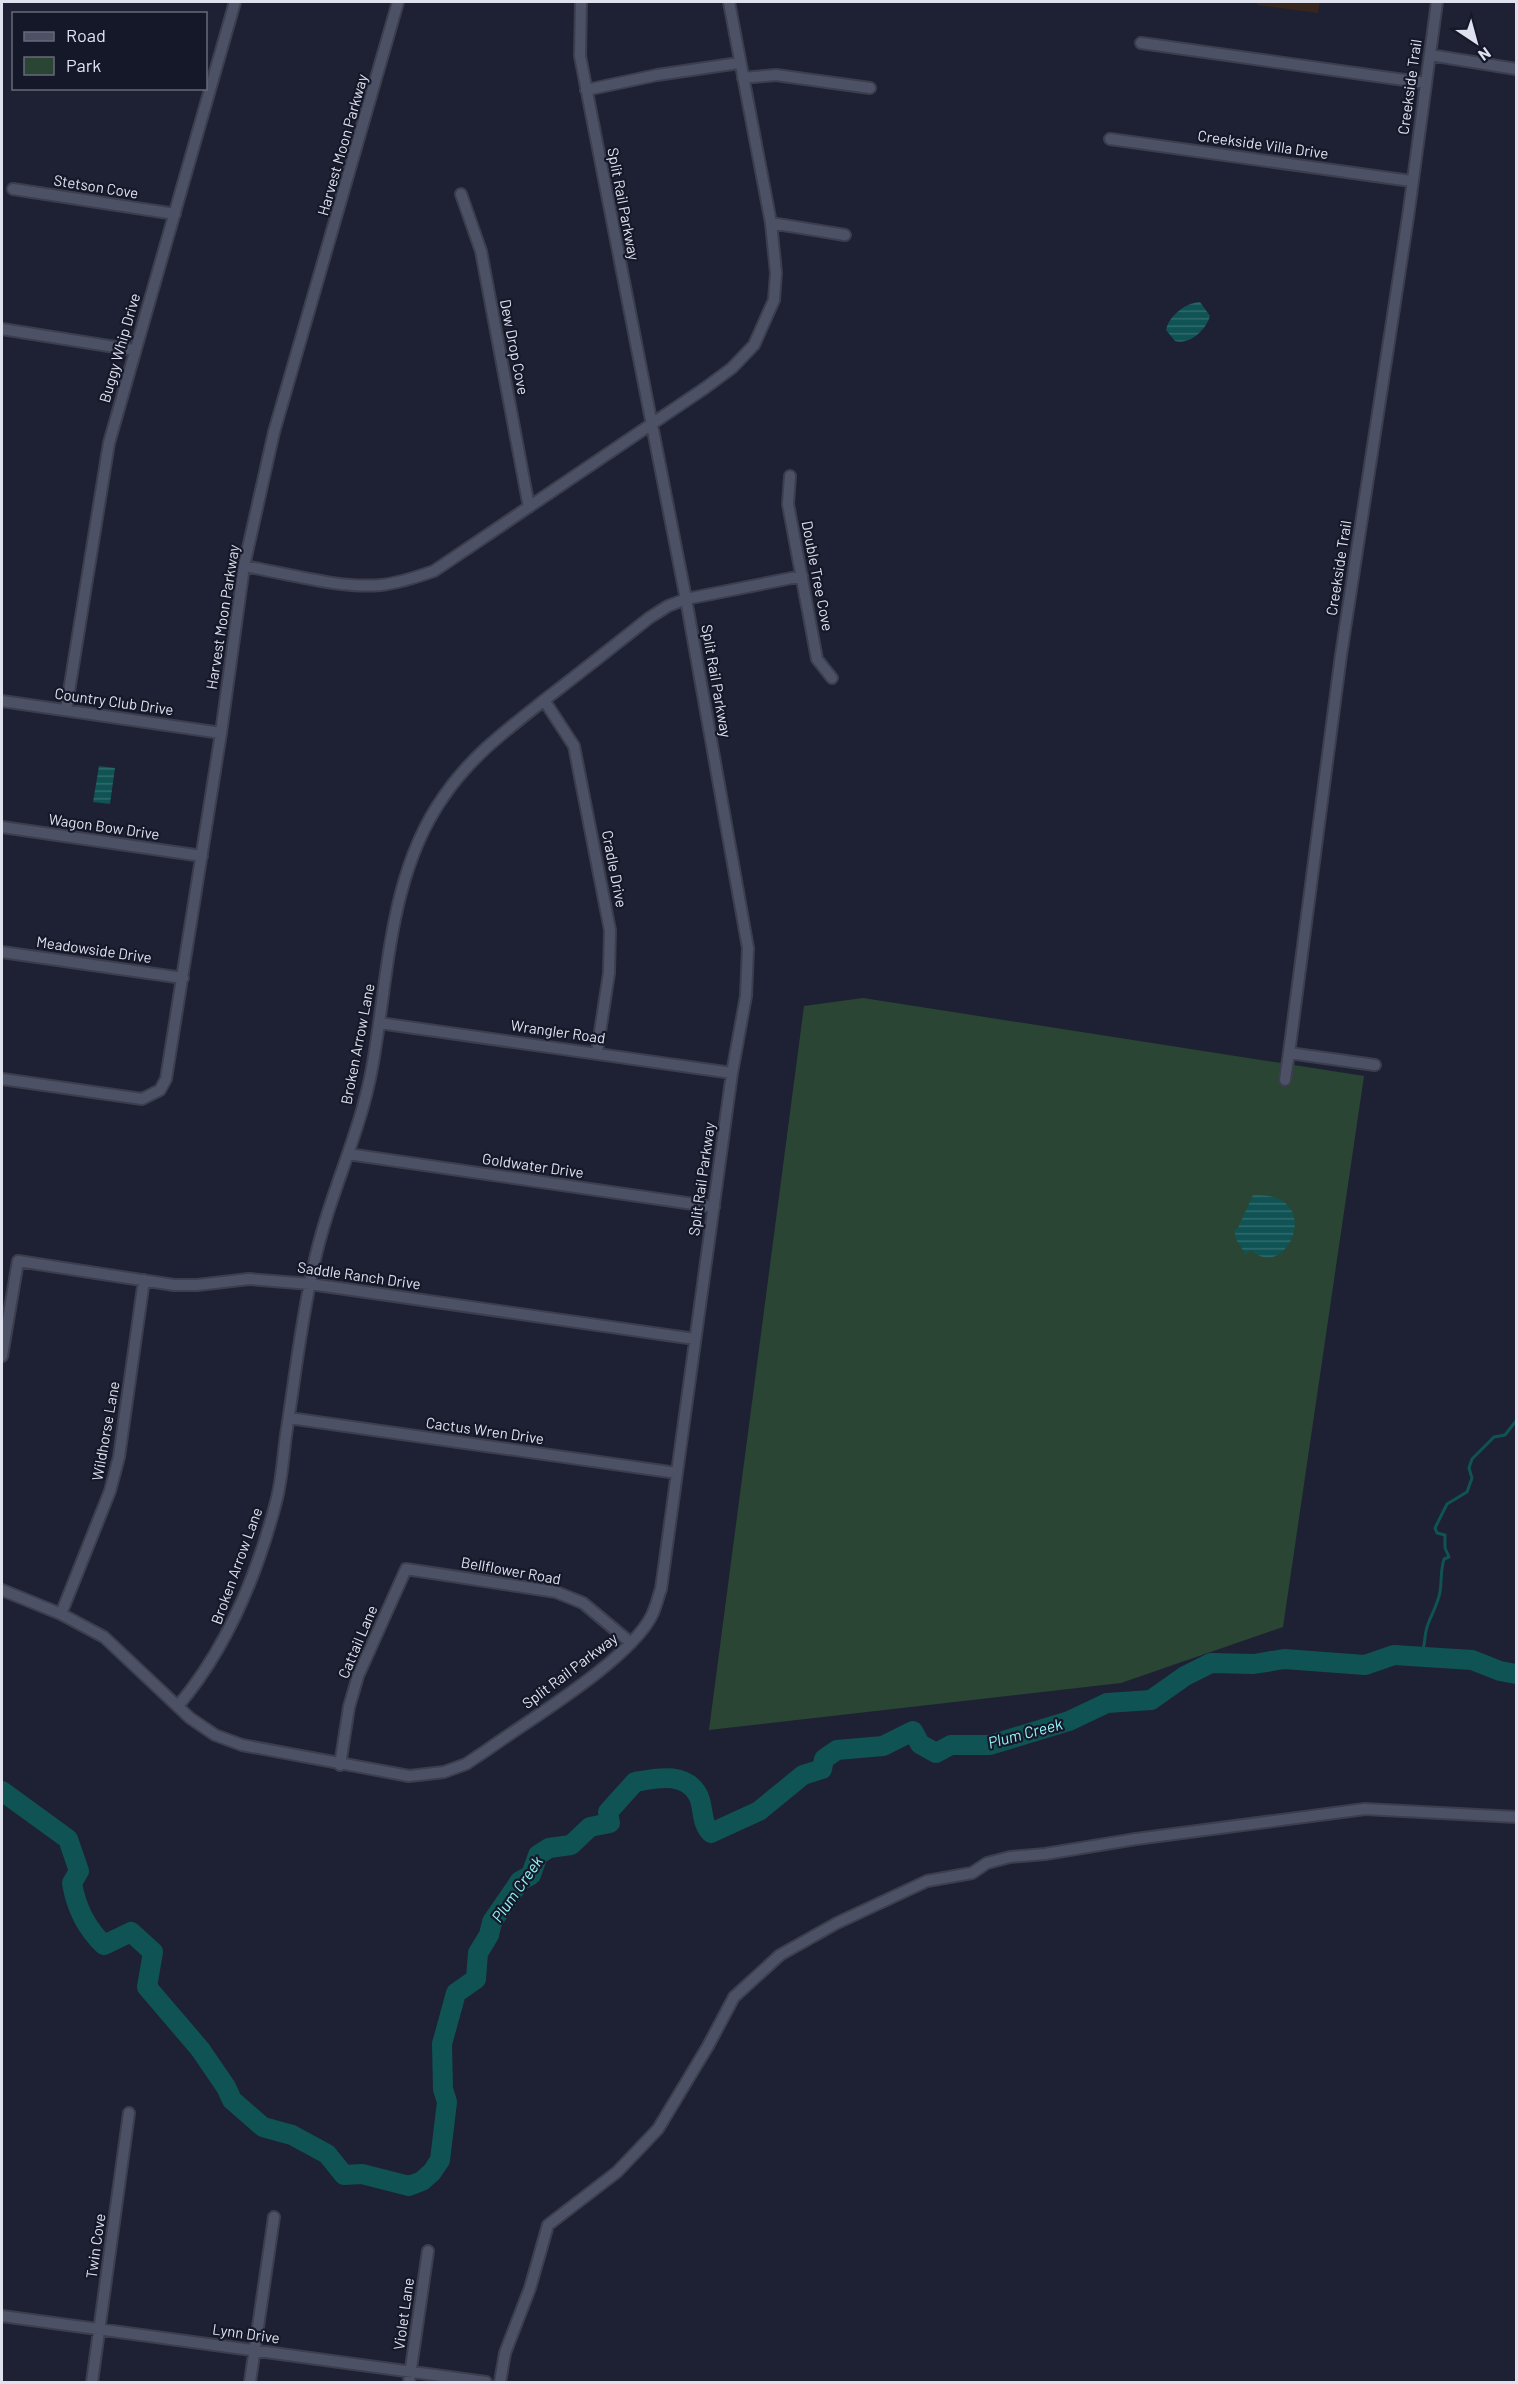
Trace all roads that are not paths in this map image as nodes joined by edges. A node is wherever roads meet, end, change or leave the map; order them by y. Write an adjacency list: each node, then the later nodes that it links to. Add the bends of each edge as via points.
1 (235, 2): 10 (street, Buggy Whip Drive)
2 (398, 2): 28 (street, Harvest Moon Parkway, via 274,432)
3 (581, 2): 15 (street, Split Rail Parkway, via 578,32)
4 (729, 2): 8 (street)
5 (1437, 2): 7 (street, Creekside Trail)
6 (1141, 43): 12 (street)
7 (1431, 55): 9 (street); 12 (street, Creekside Trail)
8 (739, 63): 11 (street); 15 (street)
9 (1516, 69)
10 (209, 78)
11 (743, 78): 13 (street, via 776,75); 21 (street)
12 (1426, 83): 17 (street, Creekside Trail)
13 (870, 88)
14 (206, 90): 20 (street, Buggy Whip Drive)
15 (586, 90): 25 (street, Split Rail Parkway)
16 (1110, 139): 17 (street, Creekside Villa Drive)
17 (1411, 181): 42 (street, Creekside Trail, via 1341,655)
18 (13, 189): 20 (street, Stetson Cove)
19 (461, 194): 27 (street, Dew Drop Cove, via 481,251)
20 (175, 214): 24 (street, Buggy Whip Drive)
21 (771, 223): 22 (street); 25 (street, via 776,273 774,300 754,345 732,368)
22 (845, 235)
23 (2, 329): 24 (street)
24 (134, 350): 34 (street, Buggy Whip Drive, via 109,443)
25 (650, 425): 27 (street); 30 (street, Split Rail Parkway)
26 (790, 476): 29 (street, Double Tree Cove, via 788,504)
27 (529, 507): 28 (street, via 434,571 406,581 356,585)
28 (244, 566): 35 (street, Harvest Moon Parkway)
29 (802, 576): 30 (street, Broken Arrow Lane); 31 (street, Double Tree Cove, via 817,659)
30 (686, 599): 32 (street, Broken Arrow Lane, via 649,618); 44 (street, Split Rail Parkway, via 748,948 746,996)
31 (832, 678)
32 (544, 700): 40 (street, Broken Arrow Lane, via 464,769 424,828 399,896); 41 (street, Cradle Drive, via 574,746 610,930 609,973)
33 (2, 701): 34 (street, Country Club Drive)
34 (66, 710): 35 (street, Country Club Drive)
35 (221, 733): 37 (street, Harvest Moon Parkway)
36 (2, 827): 37 (street, Wagon Bow Drive)
37 (202, 856): 39 (street, Harvest Moon Parkway)
38 (2, 952): 39 (street, Meadowside Drive)
39 (183, 978): 45 (street, Harvest Moon Parkway, via 166,1078 160,1090 142,1099)
40 (379, 1023): 41 (street, Wrangler Road); 47 (street, Broken Arrow Lane, via 372,1071)
41 (597, 1052): 44 (street, Wrangler Road)
42 (1288, 1053): 43 (street); 46 (street, Creekside Trail)
43 (1375, 1065)
44 (732, 1073): 48 (street, Split Rail Parkway)
45 (2, 1079)
46 (1284, 1080)
47 (348, 1154): 48 (street, Goldwater Drive); 50 (street, Broken Arrow Lane)
48 (714, 1207): 51 (street, Split Rail Parkway)
49 (144, 1280): 50 (street, Saddle Ranch Drive, via 197,1285 249,1279); 52 (street, Saddle Ranch Drive, via 18,1261); 57 (street, Wildhorse Lane, via 119,1457 110,1491)
50 (310, 1284): 51 (street, Saddle Ranch Drive); 53 (street, Broken Arrow Lane)
51 (695, 1339): 54 (street, Split Rail Parkway)
52 (2, 1356)
53 (289, 1418): 54 (street, Cactus Wren Drive); 59 (street, Broken Arrow Lane, via 277,1499 261,1550 227,1635 203,1676)
54 (677, 1473): 58 (street, Split Rail Parkway, via 661,1589 653,1615)
55 (406, 1569): 58 (street, Bellflower Road, via 556,1592 583,1603); 60 (street, Cattail Lane, via 358,1676)
56 (2, 1590): 57 (street, Split Rail Parkway)
57 (61, 1614): 59 (street, Split Rail Parkway, via 104,1637)
58 (631, 1643): 60 (street, Split Rail Parkway, via 617,1657 466,1764 444,1772 409,1776)
59 (178, 1706): 60 (street, Split Rail Parkway, via 215,1734 242,1745)
60 (340, 1765)
61 (1516, 1816): 72 (street, via 1365,1809 1010,1857 987,1863 972,1873 927,1881 837,1923 780,1955 734,1997 658,2129 617,2172 548,2224 530,2288 505,2353)
62 (129, 2113): 66 (street, Twin Cove)
63 (274, 2217): 67 (street)
64 (428, 2251): 68 (street, Violet Lane)
65 (2, 2316): 66 (street, Lynn Drive)
66 (100, 2328): 67 (street, Lynn Drive); 69 (street, Twin Cove)
67 (255, 2350): 68 (street, Lynn Drive); 70 (street)
68 (410, 2378): 71 (street, Lynn Drive)
69 (92, 2382)
70 (250, 2382)
71 (486, 2382)
72 (500, 2382)

